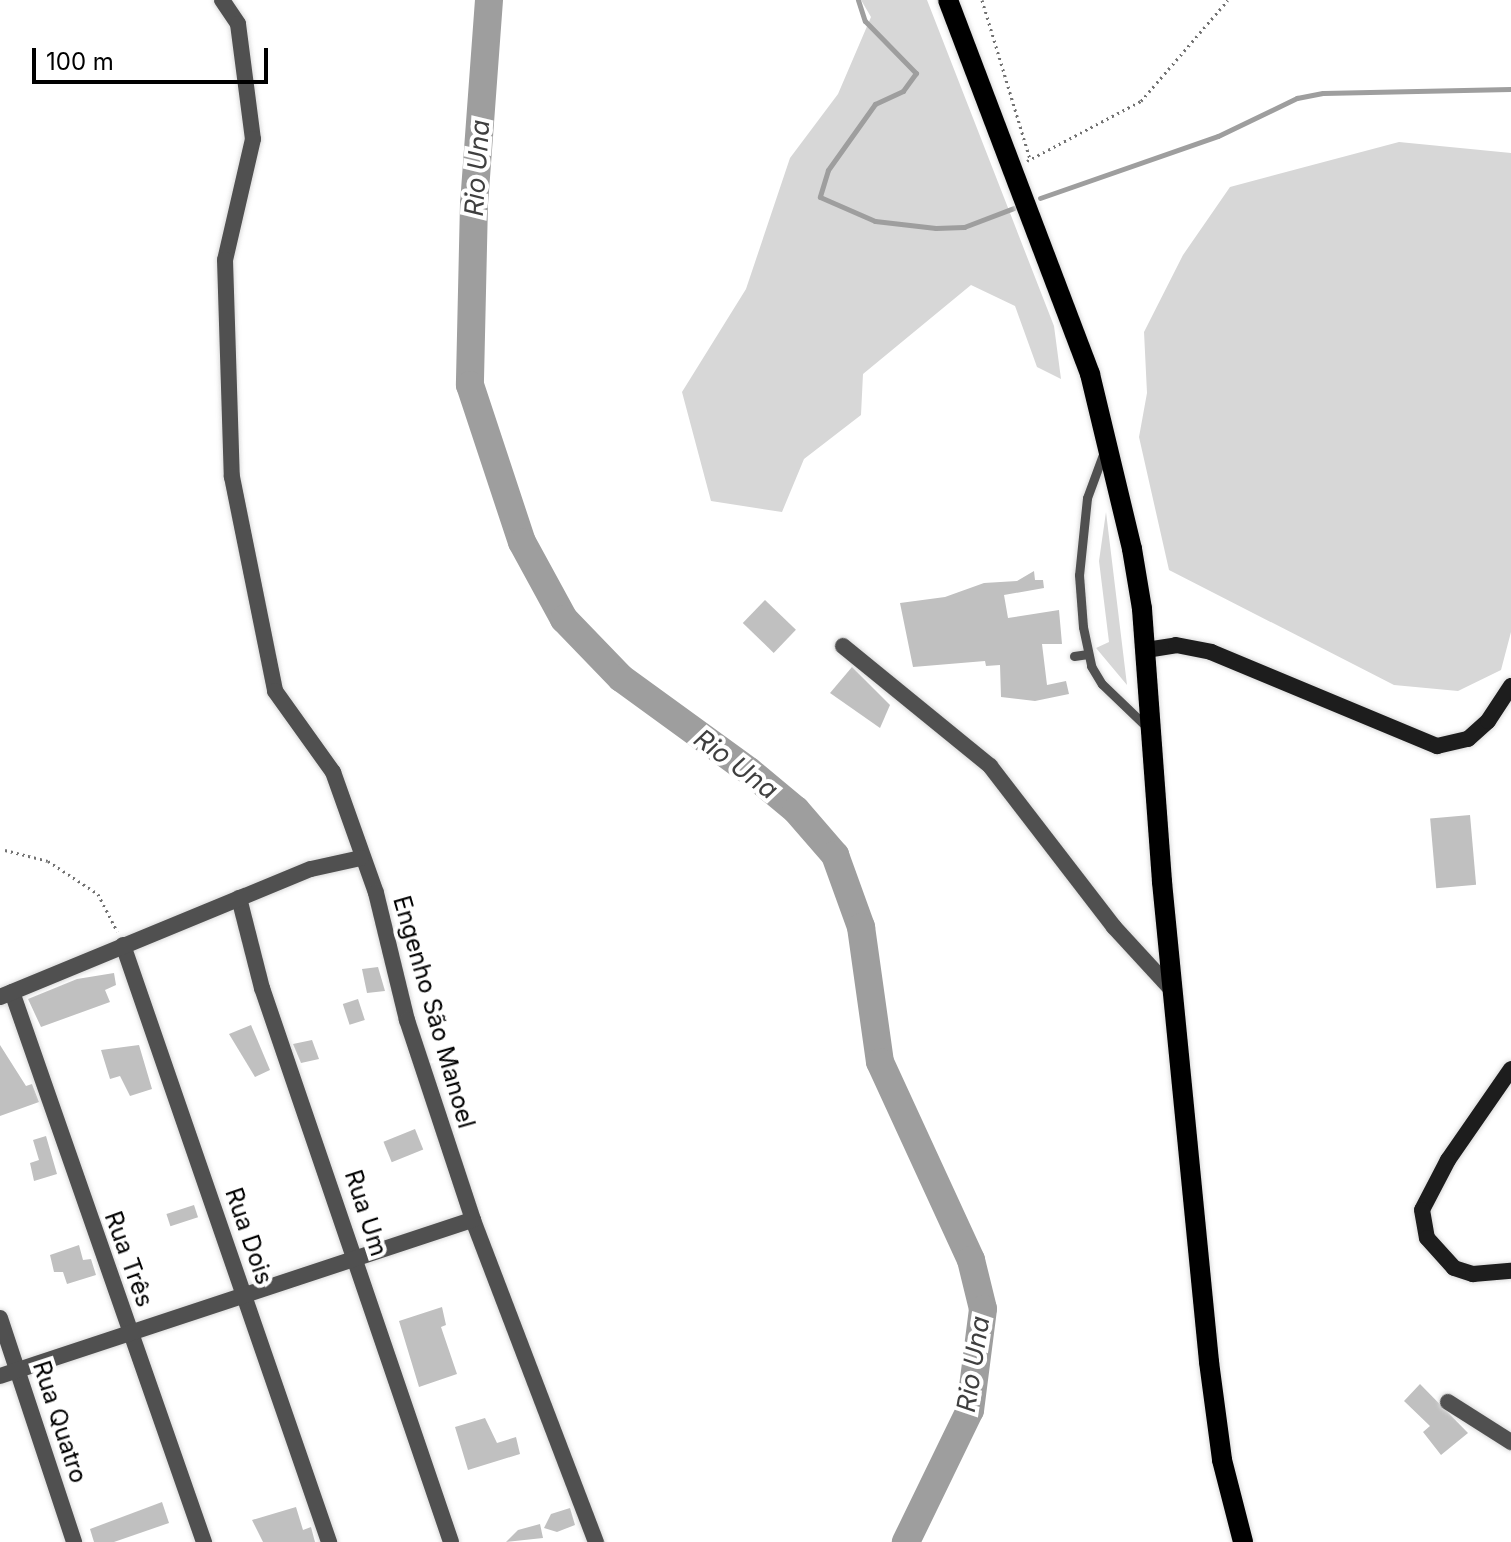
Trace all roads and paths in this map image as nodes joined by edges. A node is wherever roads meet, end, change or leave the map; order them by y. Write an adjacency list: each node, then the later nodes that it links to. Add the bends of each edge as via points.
1 (222, 0): 14 (street, Engenho São Manoel, via 238,24 253,139 225,260 232,477 275,691 333,772)
2 (948, 0): 5 (main road)
3 (982, 0): 5 (path)
4 (1228, 0): 5 (path, via 1141,101)
5 (1021, 163): 6 (main road)
6 (1110, 439): 8 (main road); 9 (lane, via 1087,498 1079,575)
7 (843, 646): 17 (street, via 990,766 1114,927)
8 (1146, 650): 11 (street, via 1176,645 1211,652 1437,746 1468,739 1488,721); 12 (main road)
9 (1088, 654): 10 (lane); 12 (lane, via 1119,705)
10 (1074, 656)
11 (1511, 686)
12 (1152, 731): 17 (main road)
13 (5, 850): 16 (path, via 48,861 98,894)
14 (361, 858): 15 (street, via 311,869); 20 (street, Engenho São Manoel)
15 (239, 898): 16 (street); 21 (street, Rua Um, via 252,957)
16 (123, 945): 18 (street); 23 (street, Rua Dois)
17 (1172, 990): 35 (main road, via 1216,1418)
18 (6, 994): 25 (street, Rua Três)
19 (1511, 1069): 22 (street, via 1448,1160 1422,1210 1427,1238 1454,1268 1473,1274)
20 (473, 1220): 21 (street); 34 (street, Engenho São Manoel)
21 (356, 1259): 23 (street); 33 (street, Rua Um)
22 (1511, 1271)
23 (244, 1296): 25 (street); 32 (street, Rua Dois)
24 (0, 1318): 26 (street, Rua Quatro)
25 (130, 1335): 26 (street); 31 (street, Rua Três)
26 (17, 1369): 27 (street); 30 (street, Rua Quatro)
27 (0, 1376)
28 (1448, 1402): 29 (street)
29 (1511, 1442)
30 (74, 1542)
31 (204, 1542)
32 (329, 1542)
33 (451, 1542)
34 (596, 1542)
35 (1243, 1542)

